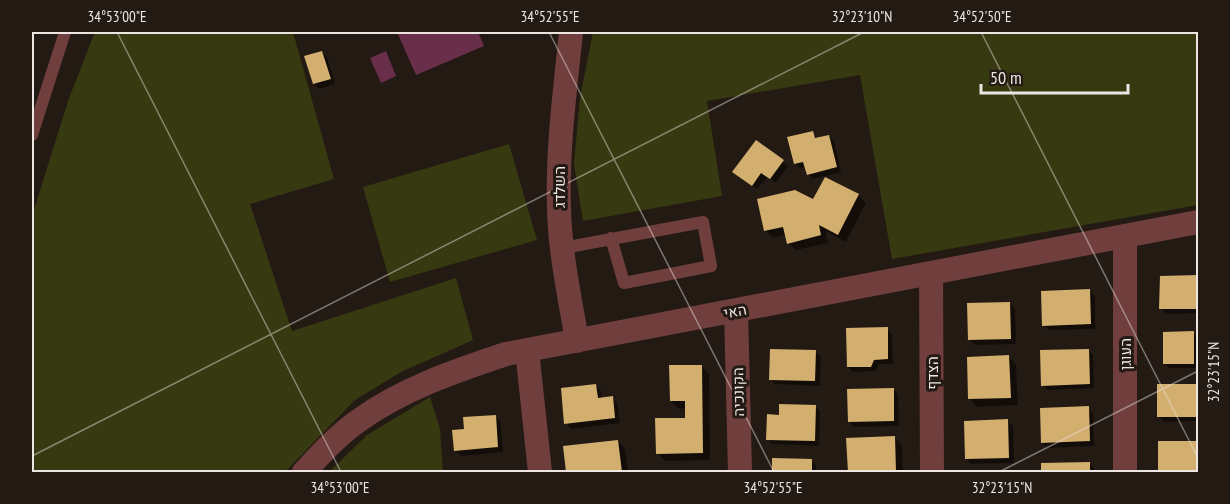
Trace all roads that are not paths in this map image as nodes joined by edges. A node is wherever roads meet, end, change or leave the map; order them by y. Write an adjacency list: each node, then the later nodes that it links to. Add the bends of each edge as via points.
1 (65, 32): 3 (lane)
2 (571, 32): 7 (street, השלדג, via 558,174)
3 (32, 135)
4 (1198, 222): 5 (street, האי)
5 (1125, 236): 8 (street, האי); 16 (street, העוגן)
6 (611, 238): 6 (lane, via 624,283 711,266 703,222); 7 (lane)
7 (563, 248): 10 (street, השלדג)
8 (931, 273): 9 (street, האי); 15 (street, הצדף)
9 (736, 310): 10 (street, האי); 14 (street, הקונכיה)
10 (577, 341): 11 (street, האי)
11 (527, 350): 12 (street, האי, via 466,368 394,399 358,420); 13 (street)
12 (304, 472)
13 (540, 472)
14 (740, 472)
15 (932, 472)
16 (1125, 472)

